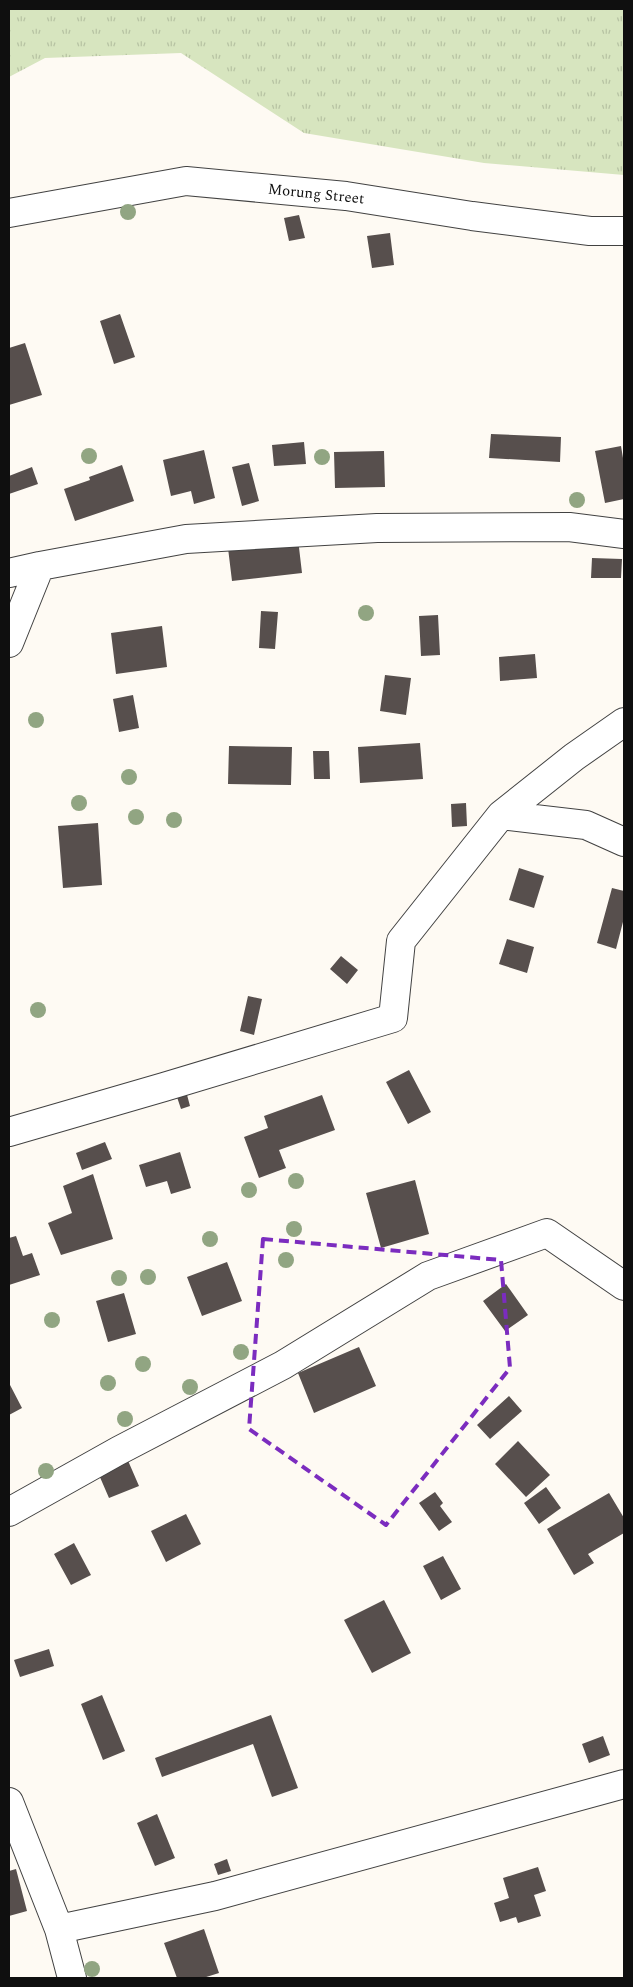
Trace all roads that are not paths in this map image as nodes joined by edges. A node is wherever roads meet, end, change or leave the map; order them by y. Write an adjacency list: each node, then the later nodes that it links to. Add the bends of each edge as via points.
1 (9, 213): 2 (street, Morung Street, via 186,181 346,196 590,231)
2 (624, 231)
3 (624, 534): 4 (street, via 570,527 367,528 186,539)
4 (40, 566): 5 (street); 6 (street)
5 (9, 573)
6 (9, 643)
7 (624, 722): 8 (street)
8 (501, 814): 9 (street, via 586,825); 10 (street, via 402,941 393,1018)
9 (624, 842)
10 (9, 1132)
11 (624, 1286): 12 (street, via 547,1233 428,1276 283,1364)
12 (9, 1512)
13 (624, 1784): 15 (street, via 215,1896)
14 (9, 1802): 15 (street)
15 (58, 1929): 16 (street)
16 (72, 1978)

